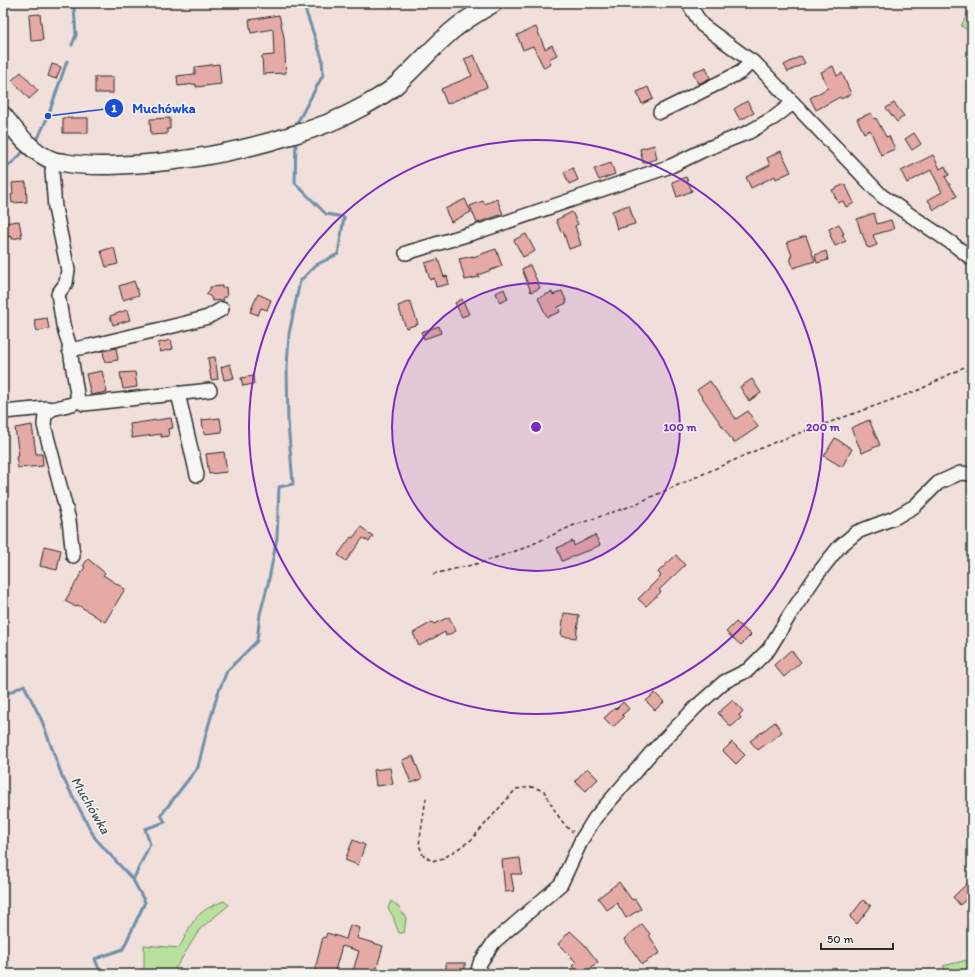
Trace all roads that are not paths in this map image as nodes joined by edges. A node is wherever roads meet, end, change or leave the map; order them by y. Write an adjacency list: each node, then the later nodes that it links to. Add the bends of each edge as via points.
1 (494, 3): 7 (main road, via 472,15 393,87 335,120 245,149 196,158 105,166)
2 (688, 3): 3 (street, via 702,25)
3 (752, 61): 4 (street); 5 (street, via 741,72)
4 (793, 103): 8 (street, via 749,132 671,166 483,230); 9 (street, via 882,196)
5 (660, 112)
6 (3, 115): 7 (main road, via 19,136)
7 (54, 161): 11 (street, via 52,171 55,208 68,270 66,283 58,294)
8 (406, 253)
9 (972, 259)
10 (222, 309): 11 (street, via 186,323)
11 (69, 350): 14 (street)
12 (210, 390): 13 (street)
13 (177, 393): 14 (street, via 84,404); 18 (street)
14 (78, 400): 15 (street)
15 (52, 409): 16 (street); 19 (street, via 45,415 44,425 70,520)
16 (3, 412)
17 (972, 474): 20 (street, via 960,472 938,483 915,506 894,518 857,532 839,547 816,576 769,649 748,670 724,682 651,753 595,818 561,884 494,942 480,963)
18 (197, 475)
19 (73, 556)
20 (478, 974)

